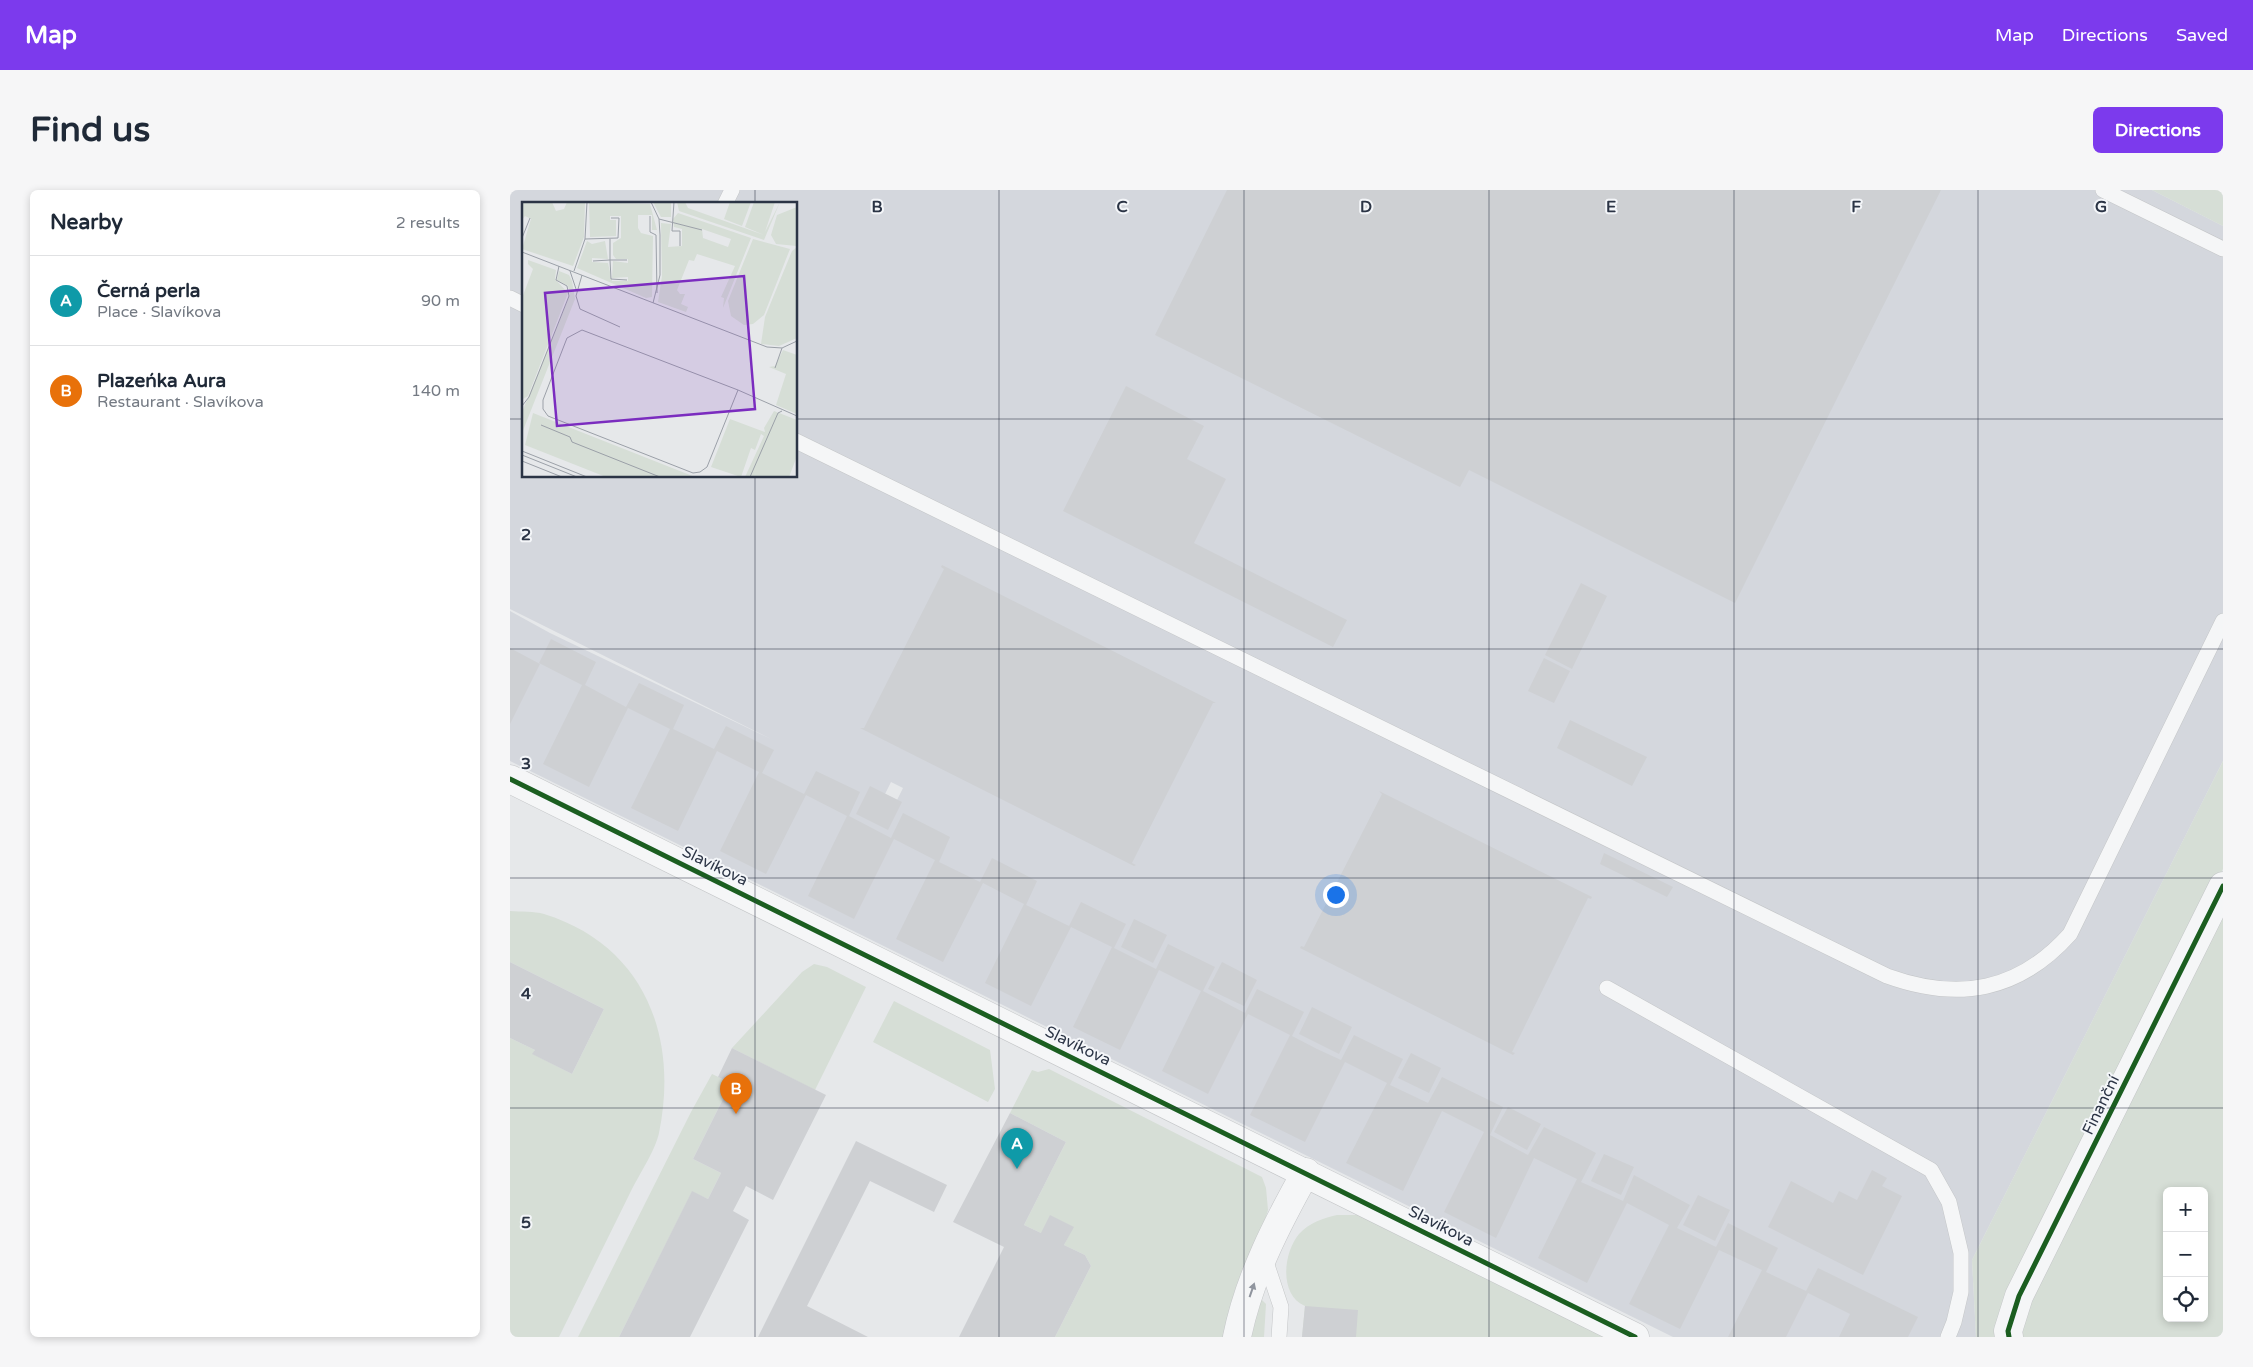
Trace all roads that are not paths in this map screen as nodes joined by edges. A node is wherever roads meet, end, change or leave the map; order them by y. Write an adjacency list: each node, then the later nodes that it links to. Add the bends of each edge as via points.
1 (732, 190): 3 (lane)
2 (2103, 190): 4 (lane)
3 (726, 202)
4 (2223, 249)
5 (510, 298): 6 (lane)
6 (522, 304)
7 (798, 442): 8 (lane, via 1887,976 1911,985 1936,989 1970,989 2000,983 2053,953 2070,934)
8 (2223, 621)
9 (510, 779): 12 (street, Slavíkova)
10 (2223, 886): 18 (street, Finanční, via 2019,1296)
11 (1607, 988): 14 (lane, via 1931,1170 1949,1202 1961,1253 1961,1292)
12 (1306, 1172): 13 (street); 17 (street, Slavíkova)
13 (1264, 1255): 15 (street, one-way to 13); 16 (lane, via 1281,1307)
14 (1950, 1335)
15 (1238, 1337)
16 (1279, 1337)
17 (1635, 1337)
18 (2009, 1337)

